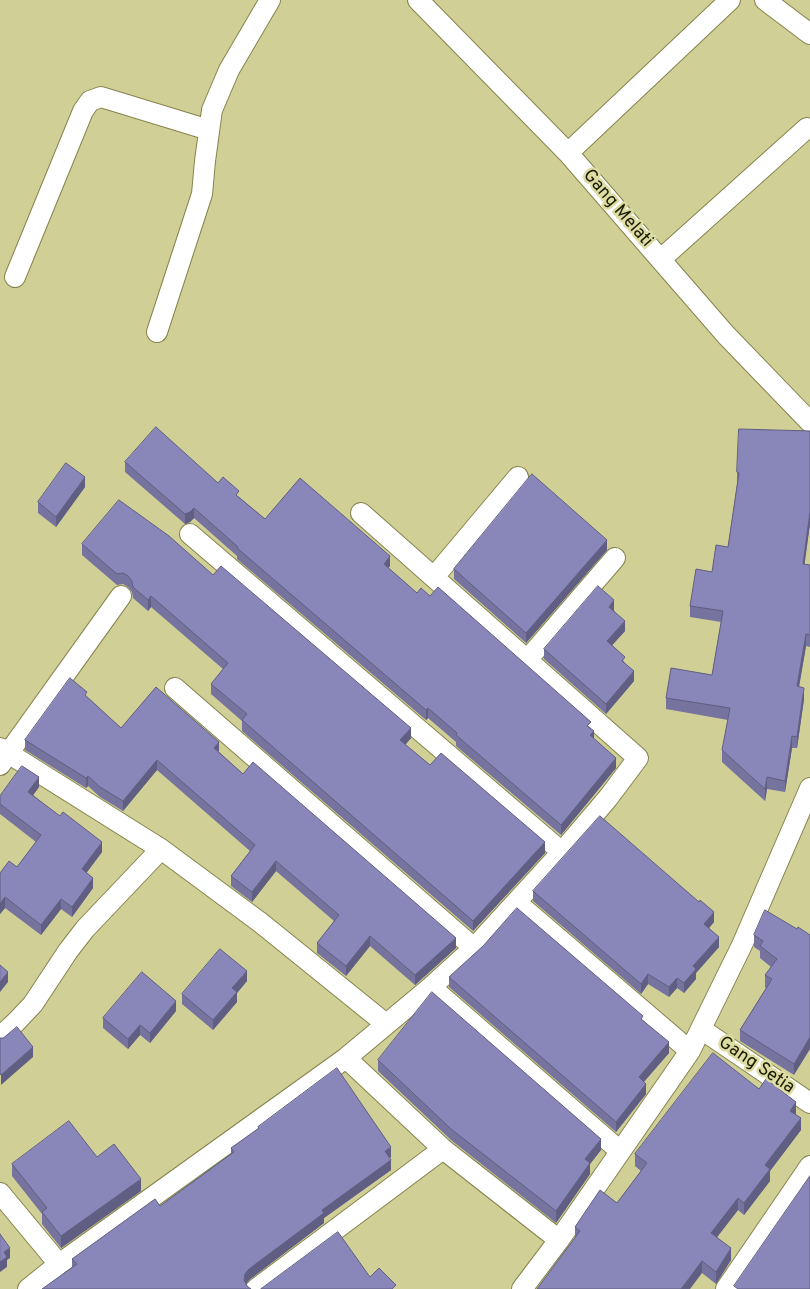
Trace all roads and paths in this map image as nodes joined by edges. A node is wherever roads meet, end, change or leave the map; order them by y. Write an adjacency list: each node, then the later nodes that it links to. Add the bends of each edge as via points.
1 (270, 0): 7 (street, via 229,70 212,110)
2 (418, 0): 8 (street, Gang Melati)
3 (730, 0): 8 (street)
4 (765, 0): 5 (street)
5 (810, 34)
6 (807, 128): 9 (street)
7 (210, 130): 10 (street, via 101,97 90,102 83,111); 11 (street, via 202,194)
8 (568, 153): 9 (street, Gang Melati)
9 (661, 259): 12 (street, Gang Melati, via 726,335)
10 (15, 277)
11 (157, 332)
12 (810, 422)
13 (518, 477): 17 (street)
14 (361, 513): 17 (street)
15 (190, 534): 24 (street)
16 (615, 558): 19 (street)
17 (434, 577): 19 (street)
18 (122, 596): 21 (street)
19 (527, 660): 24 (street, via 638,758)
20 (175, 688): 26 (street)
21 (3, 756): 23 (street)
22 (810, 788): 29 (street, via 742,945)
23 (161, 849): 28 (street, via 261,923); 30 (street, via 85,929 33,1004)
24 (562, 852): 25 (street)
25 (516, 902): 26 (street); 31 (street)
26 (474, 948): 27 (street)
27 (430, 987): 28 (street); 35 (street)
28 (386, 1024): 32 (street)
29 (701, 1029): 31 (street); 33 (street, Gang Setia)
30 (0, 1037)
31 (690, 1051): 35 (street)
32 (346, 1058): 34 (street); 39 (street)
33 (810, 1103)
34 (443, 1149): 38 (street); 41 (street)
35 (620, 1151): 38 (street)
36 (810, 1166): 43 (street)
37 (0, 1193): 39 (street)
38 (559, 1240): 42 (street)
39 (59, 1264): 40 (street)
40 (28, 1289)
41 (256, 1289)
42 (522, 1289)
43 (726, 1289)

